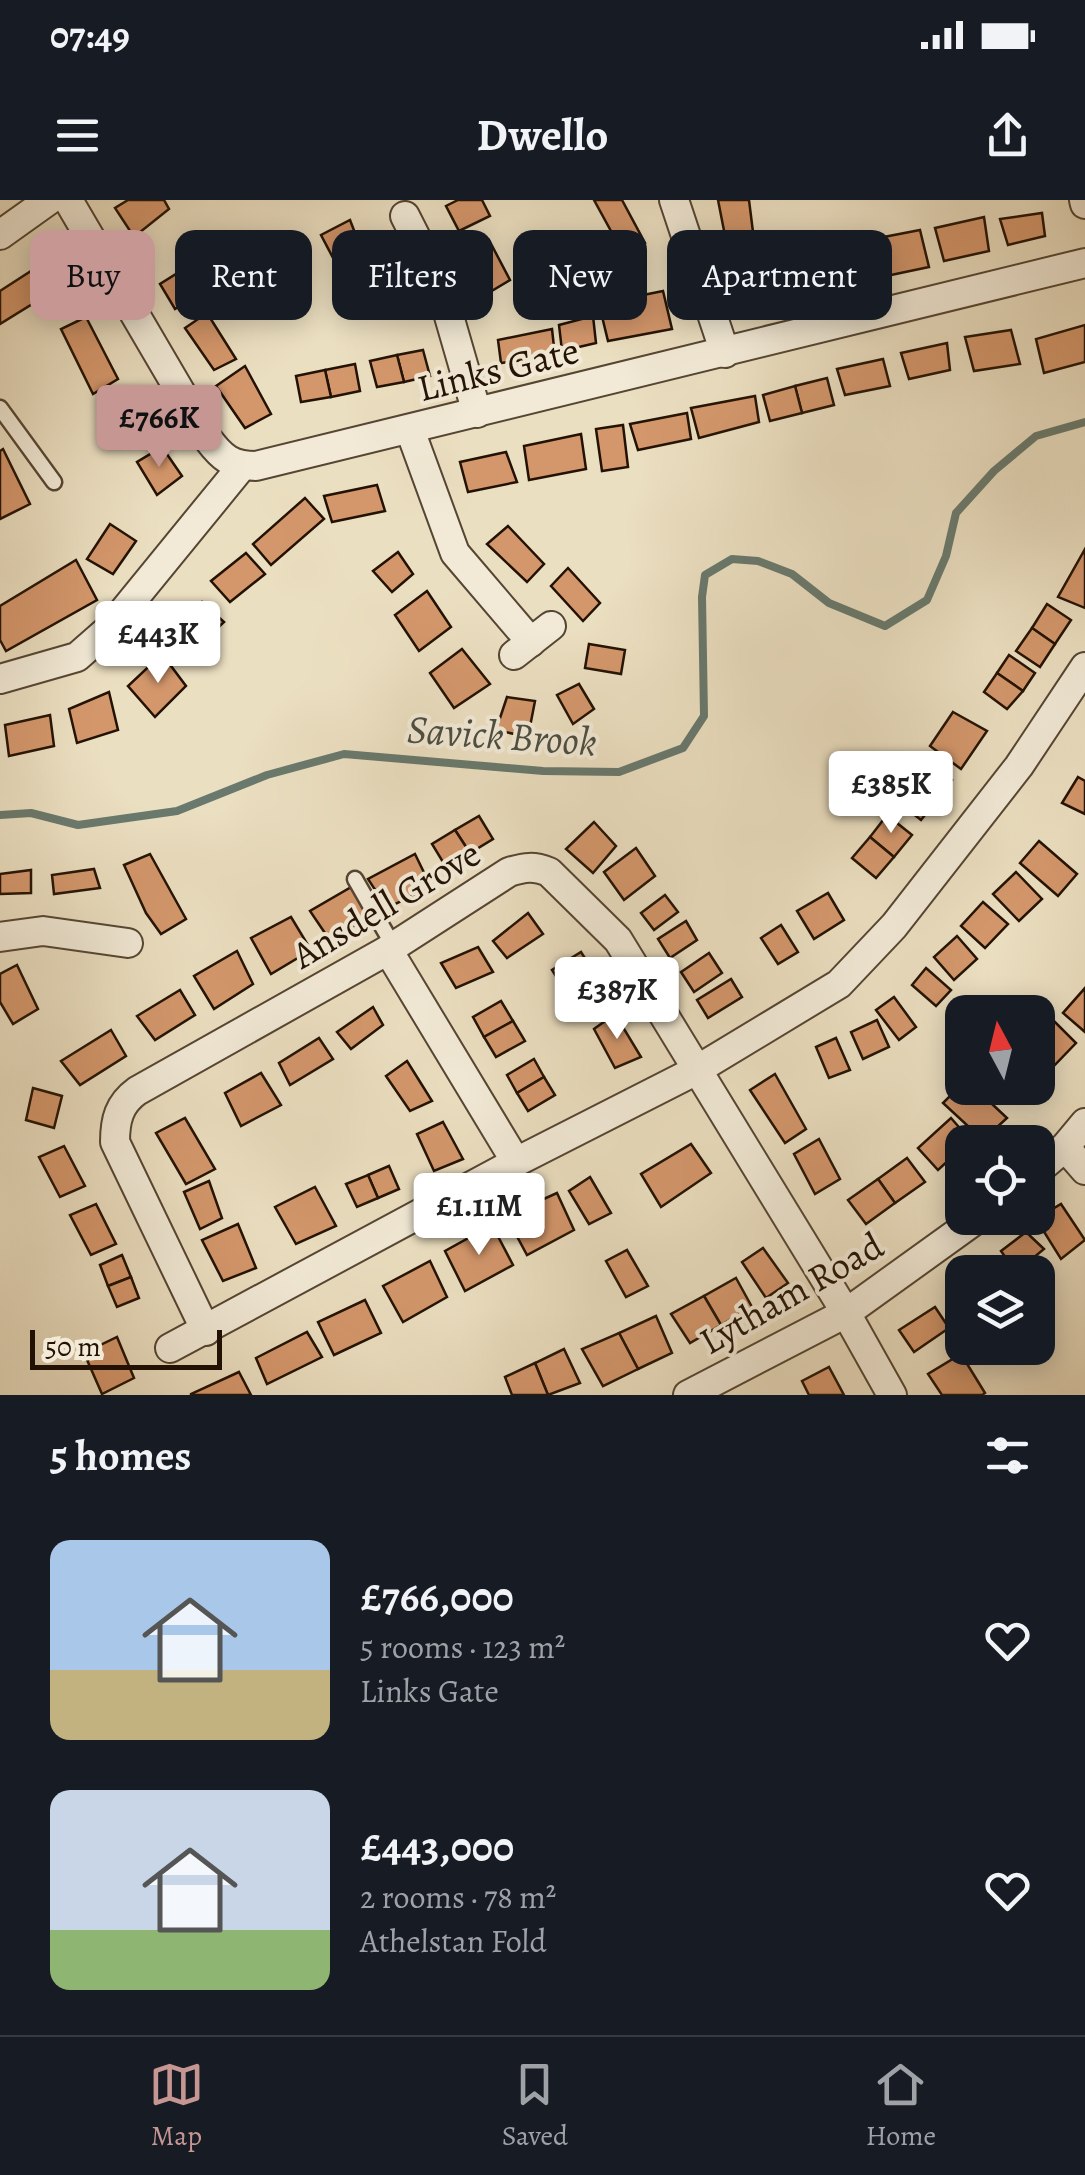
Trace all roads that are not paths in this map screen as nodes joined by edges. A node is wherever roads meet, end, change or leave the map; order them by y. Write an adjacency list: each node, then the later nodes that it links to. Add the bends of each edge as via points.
1 (49, 200): 5 (street)
2 (68, 200): 11 (street, via 208,439 222,458)
3 (674, 200): 7 (street)
4 (405, 216): 9 (street, via 440,286)
5 (0, 235)
6 (1085, 263): 7 (street, Links Gate)
7 (725, 353): 9 (street, Links Gate)
8 (0, 408): 12 (lane)
9 (477, 412): 10 (street, Links Gate)
10 (410, 430): 11 (street, Links Gate); 13 (street, via 454,553)
11 (242, 466): 15 (street, via 109,630 77,657)
12 (54, 482)
13 (532, 641)
14 (1085, 667): 20 (street, via 1019,766 894,926 838,984)
15 (0, 679)
16 (355, 879): 19 (lane)
17 (0, 937): 18 (street, via 42,931)
18 (128, 943)
19 (391, 949): 20 (street, Ansdell Grove, via 509,872 525,866 549,872 618,940); 24 (street); 28 (street, Ansdell Grove, via 137,1091 121,1107 115,1142)
20 (695, 1071): 24 (street); 27 (street, Ansdell Grove)
21 (1085, 1122): 22 (street)
22 (1065, 1148): 23 (street); 25 (street)
23 (1055, 1156)
24 (516, 1162): 28 (street)
25 (1085, 1170)
26 (954, 1235): 27 (street, Lytham Road)
27 (846, 1313): 30 (street, Lytham Road); 31 (street, Ansdell Grove)
28 (206, 1331): 29 (street)
29 (170, 1348)
30 (688, 1395)
31 (892, 1395)

